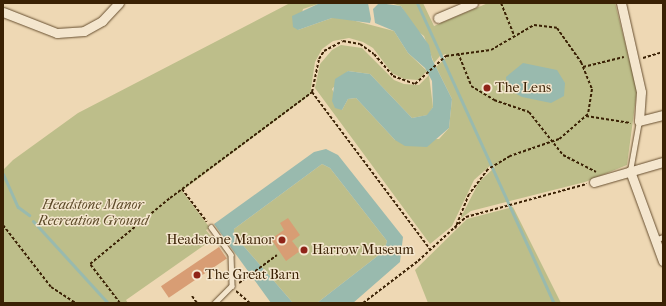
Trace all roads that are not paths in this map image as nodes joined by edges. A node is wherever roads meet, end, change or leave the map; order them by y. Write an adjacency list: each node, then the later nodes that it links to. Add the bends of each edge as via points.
1 (118, 3): 4 (street, via 102,21 84,32 57,33)
2 (473, 3): 5 (street)
3 (621, 3): 7 (street, via 641,92)
4 (3, 12)
5 (438, 18)
6 (663, 115): 7 (street)
7 (637, 122): 9 (lane)
8 (663, 162): 9 (street)
9 (630, 171): 10 (street); 12 (street)
10 (594, 182)
11 (211, 227): 14 (lane, via 231,255 232,286)
12 (659, 238): 13 (street)
13 (663, 261)
14 (215, 303)

